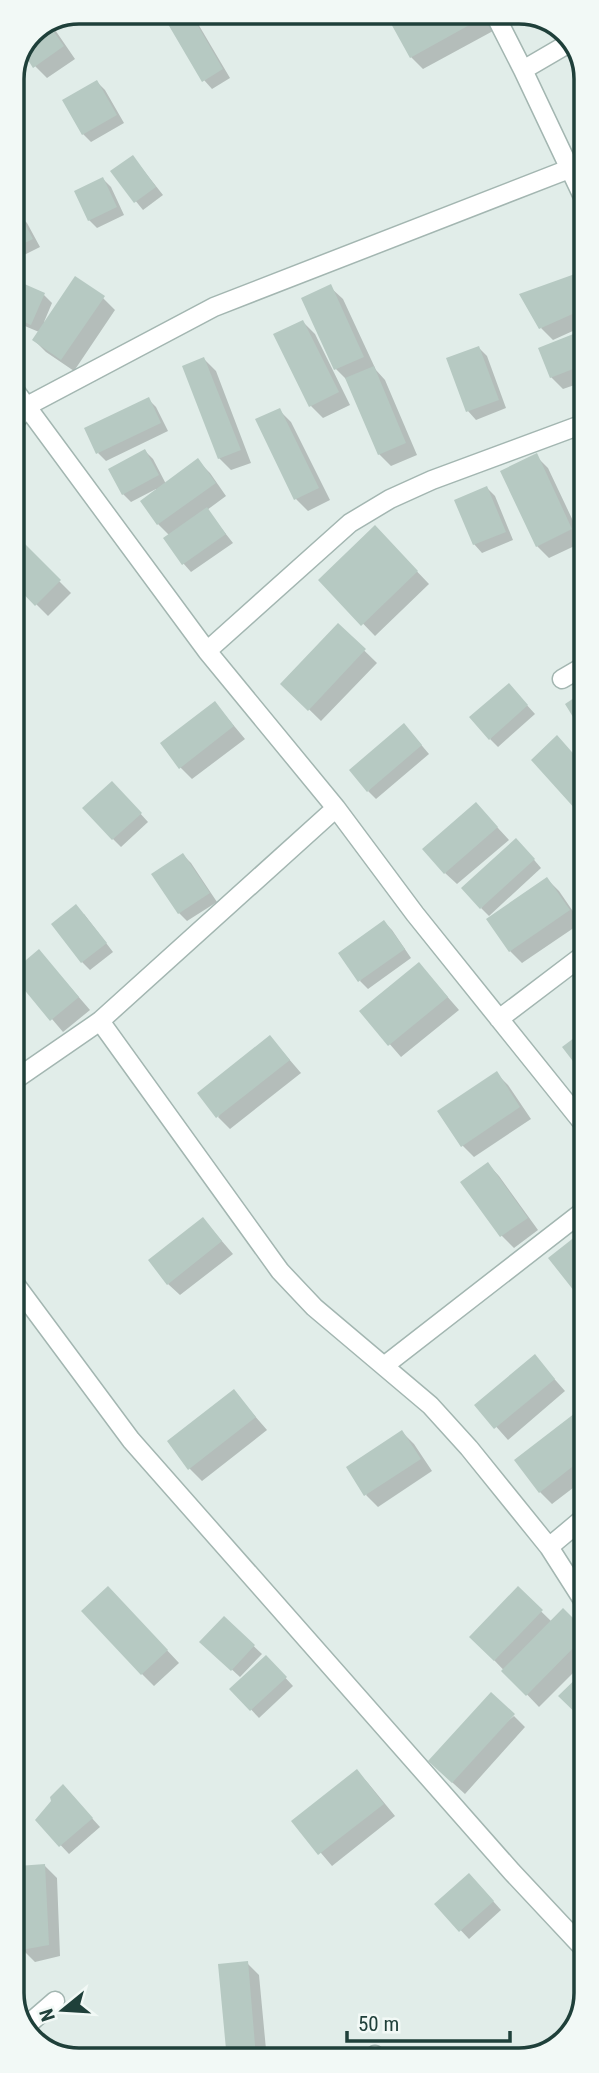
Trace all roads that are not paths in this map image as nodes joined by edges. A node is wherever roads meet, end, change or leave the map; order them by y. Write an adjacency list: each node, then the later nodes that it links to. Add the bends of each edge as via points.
1 (500, 25): 3 (street)
2 (563, 46): 3 (street)
3 (523, 70): 4 (street)
4 (569, 169): 5 (street); 7 (street, via 214,307)
5 (574, 178)
6 (24, 402): 7 (street)
7 (27, 406): 8 (street); 10 (street)
8 (24, 410)
9 (574, 427): 10 (street, via 432,480 350,523)
10 (207, 652): 13 (street)
11 (574, 672): 12 (street)
12 (562, 679)
13 (336, 808): 15 (street); 16 (street)
14 (574, 962): 15 (street)
15 (499, 1018): 18 (street)
16 (100, 1021): 17 (street); 21 (street, via 280,1271 314,1307)
17 (24, 1073)
18 (574, 1112)
19 (574, 1218): 21 (street)
20 (24, 1296): 25 (street, via 131,1440)
21 (384, 1366): 23 (street, via 430,1405)
22 (574, 1526): 23 (street)
23 (549, 1547): 24 (street)
24 (574, 1586)
25 (574, 1938)
26 (55, 2001): 27 (street)
27 (32, 2021)

